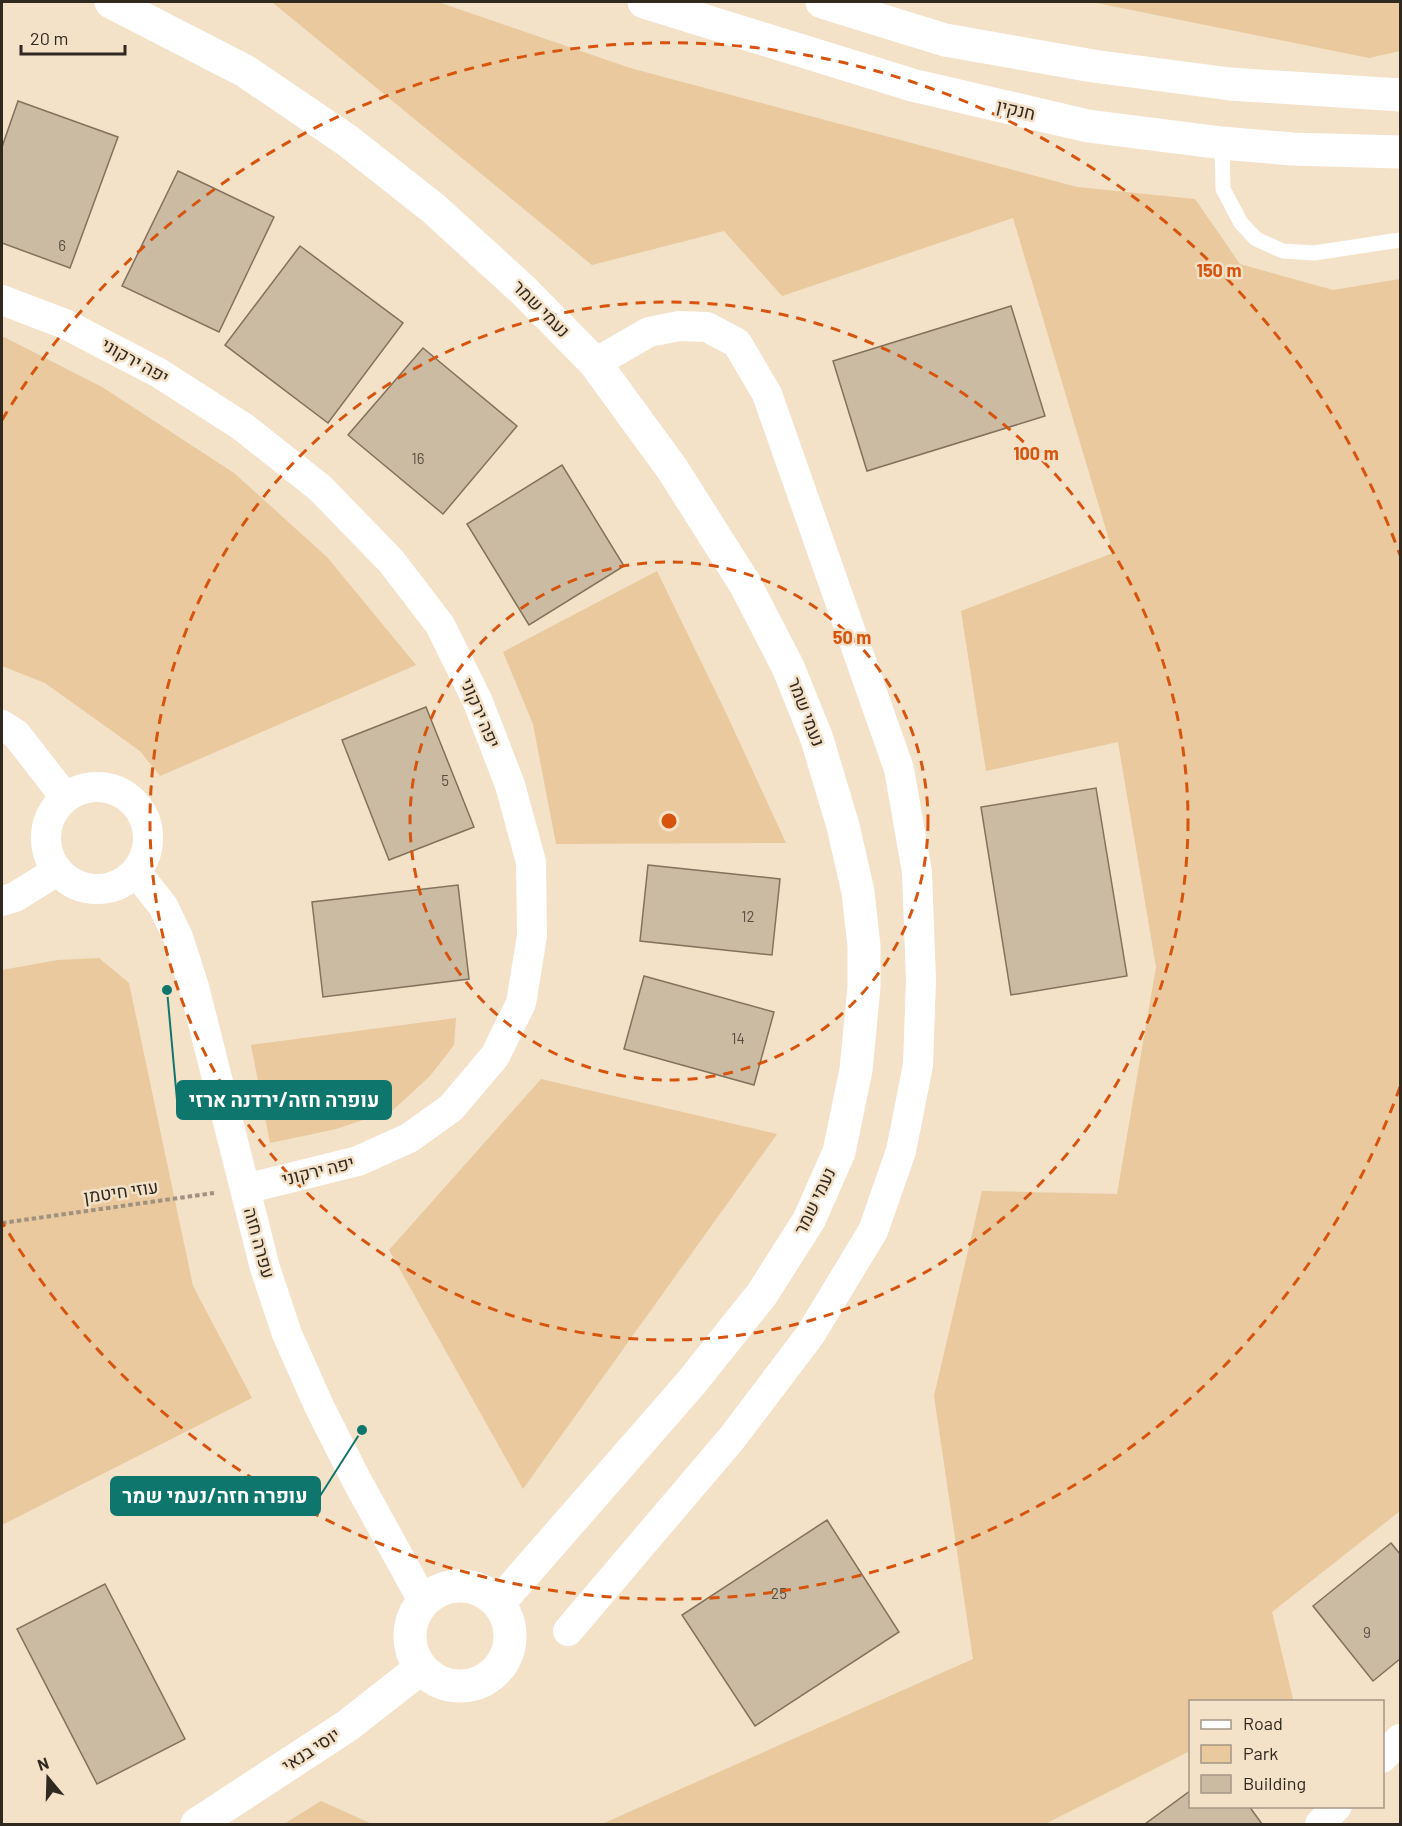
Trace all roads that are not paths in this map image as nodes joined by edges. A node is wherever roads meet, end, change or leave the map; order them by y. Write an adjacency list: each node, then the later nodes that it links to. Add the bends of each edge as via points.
1 (111, 2): 9 (street, נעמי שמר, via 245,71 348,141 433,208)
2 (644, 2): 5 (street, חנקין, via 923,88 1088,126)
3 (822, 2): 4 (street, via 945,40 1093,66 1230,84)
4 (1401, 95)
5 (1222, 143): 6 (street, חנקין); 7 (lane, via 1223,189 1241,223 1256,239 1283,251 1314,253)
6 (1401, 152)
7 (1401, 240)
8 (2, 300): 15 (street, יפה ירקוני, via 65,324 159,373 243,427 320,488 391,561 440,626 478,702 510,785 531,862 532,936 521,1003 495,1056 451,1108 409,1138 358,1161)
9 (595, 363): 17 (street, נעמי שמר, via 673,470 745,584 788,667 817,739 843,826 858,892 864,987 856,1070 839,1152 809,1220 762,1293 691,1383); 18 (street, via 649,332 679,326 707,327 737,343 767,394 898,769 917,872 921,980 918,1065 901,1151 873,1231 810,1335 732,1438)
10 (2, 725): 11 (street, via 16,734)
11 (65, 797): 12 (street, via 47,824 45,840); 13 (street, via 97,786 114,789 140,809 149,841)
12 (57, 871): 13 (street, via 71,882 105,889); 14 (street)
13 (136, 872): 15 (street, עפרה חזה, via 163,906 178,937)
14 (2, 902)
15 (245, 1189): 16 (street, עפרה חזה, via 287,1334 351,1469)
16 (423, 1601): 17 (street, via 437,1591 470,1586); 19 (street, via 410,1627 412,1649)
17 (499, 1603): 19 (street, via 511,1632 510,1648 493,1675 464,1687 448,1686)
18 (568, 1631)
19 (421, 1668): 23 (street, יוסי בנאי, via 347,1726)
20 (1401, 1739): 21 (street)
21 (1384, 1757)
22 (1334, 1808): 24 (street)
23 (197, 1824)
24 (1320, 1824)

